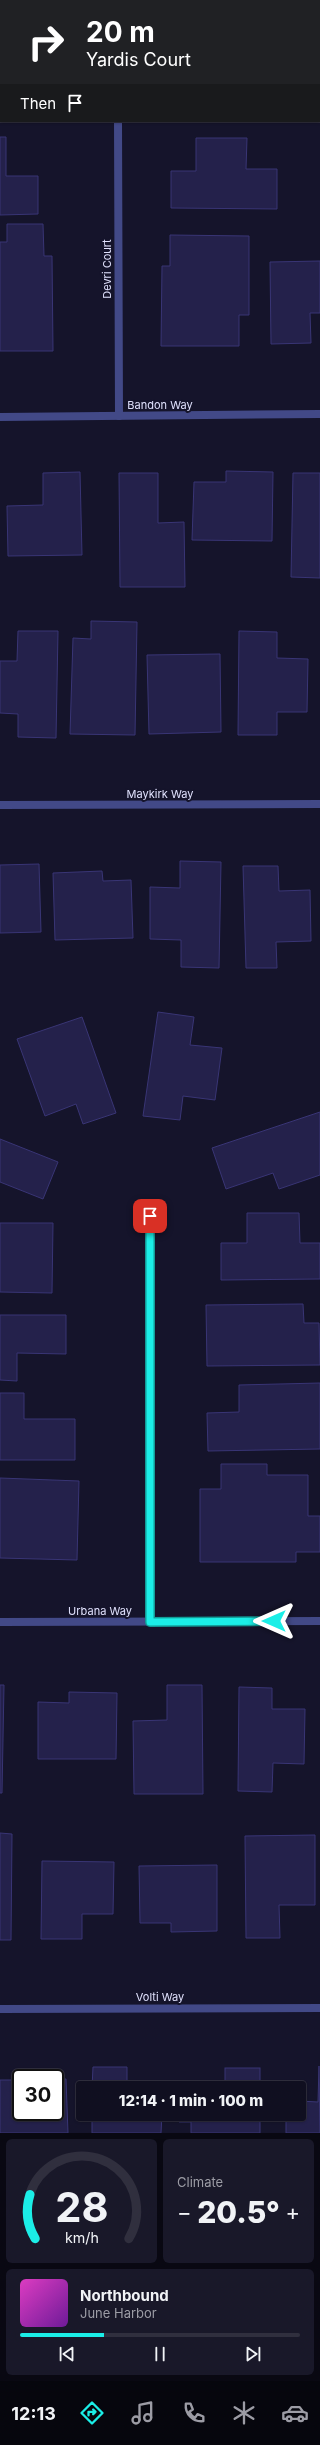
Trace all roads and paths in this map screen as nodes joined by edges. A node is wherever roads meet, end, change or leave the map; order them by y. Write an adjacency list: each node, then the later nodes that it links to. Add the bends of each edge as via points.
1 (118, 122): 3 (street, Devri Court)
2 (320, 414): 3 (street, Bandon Way)
3 (119, 416): 4 (street, Bandon Way)
4 (0, 417)
5 (320, 804): 6 (street, Maykirk Way)
6 (0, 805)
7 (150, 1216): 10 (street)
8 (320, 1621): 10 (street, Urbana Way)
9 (0, 1622): 10 (street, Urbana Way)
10 (150, 1622)
11 (0, 2008): 12 (street, Volti Way)
12 (320, 2008)

